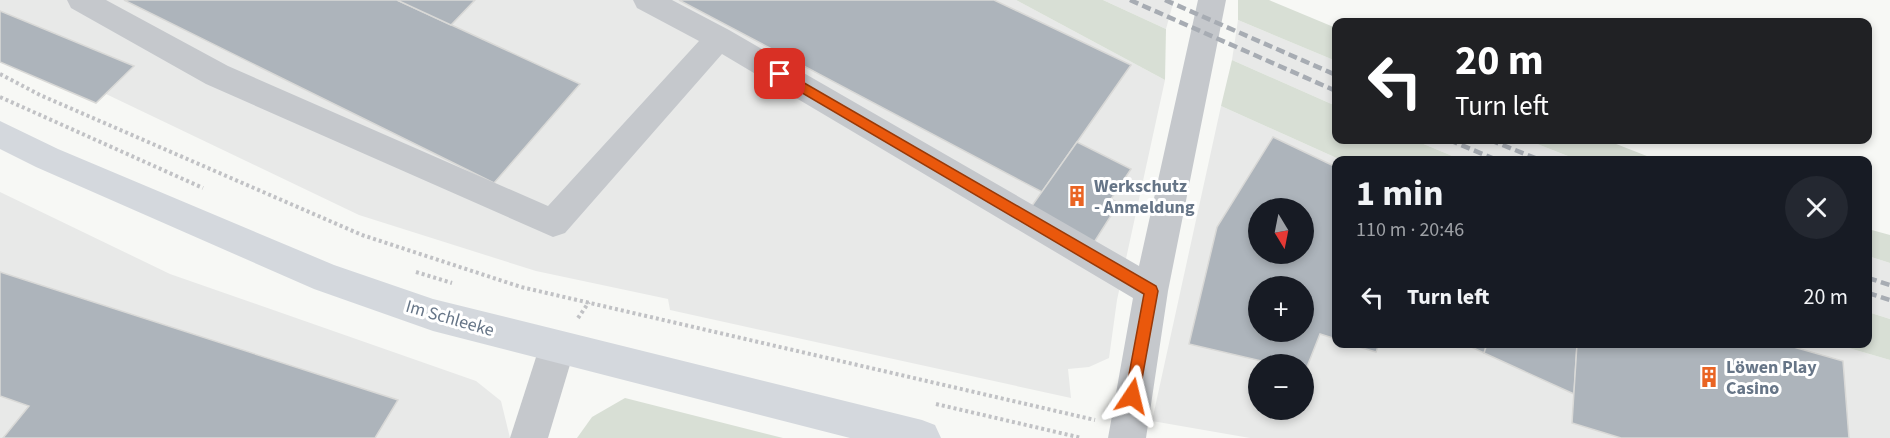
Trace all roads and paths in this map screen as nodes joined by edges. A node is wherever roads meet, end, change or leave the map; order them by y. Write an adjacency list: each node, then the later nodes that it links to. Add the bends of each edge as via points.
1 (81, 0): 4 (street, via 217,75 553,223)
2 (647, 0): 4 (street)
3 (1212, 0): 11 (street)
4 (719, 38): 11 (street)
5 (0, 74): 15 (path, via 362,235 521,287)
6 (0, 97): 8 (path)
7 (0, 134): 13 (main road, Im Schleeke, via 326,278 433,315)
8 (207, 190)
9 (410, 270): 10 (path)
10 (455, 284)
11 (1151, 291): 15 (street)
12 (590, 320): 13 (path)
13 (562, 331): 16 (street); 17 (main road, Im Schleeke)
14 (929, 403): 18 (path)
15 (1127, 433)
16 (529, 438)
17 (922, 438)
18 (1082, 438)

